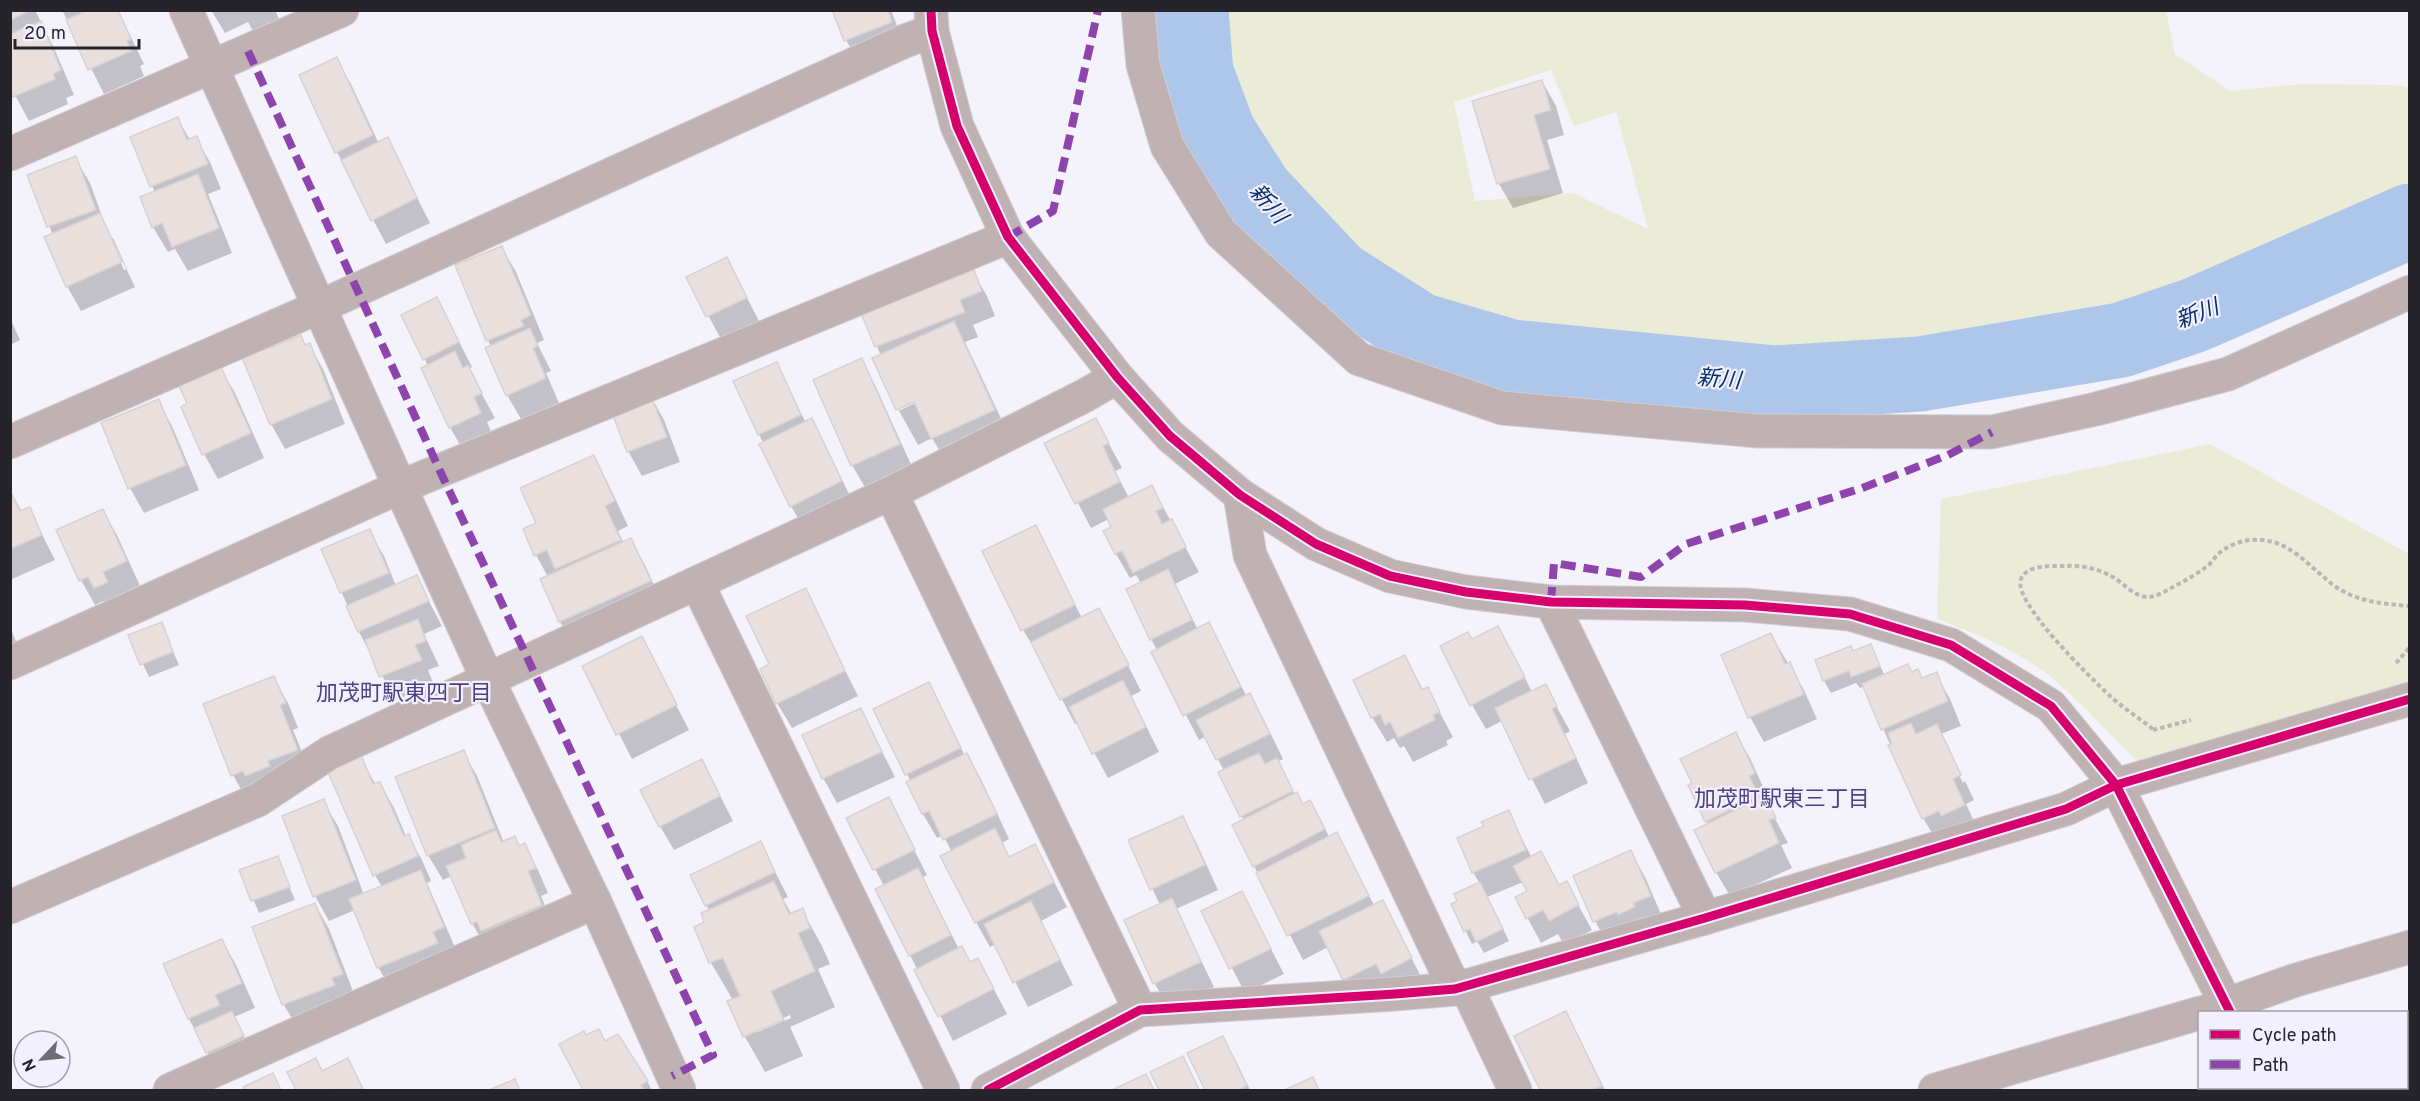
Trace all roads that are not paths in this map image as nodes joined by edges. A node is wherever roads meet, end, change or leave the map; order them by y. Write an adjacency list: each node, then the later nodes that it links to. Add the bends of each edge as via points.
1 (186, 10): 5 (street)
2 (342, 10): 5 (street)
3 (1138, 10): 8 (street, via 1143,65 1167,146 1221,233 1359,359 1502,408 1758,431 1992,432 2228,374)
4 (932, 21): 7 (street, via 957,126); 9 (street, via 906,40)
5 (212, 67): 6 (street); 9 (street)
6 (10, 154)
7 (1008, 237): 10 (street); 12 (street)
8 (2409, 292)
9 (319, 306): 11 (street); 12 (street)
10 (1117, 377): 13 (street); 14 (street, via 1170,436)
11 (10, 442)
12 (400, 488): 17 (street); 18 (street)
13 (891, 493): 15 (street); 26 (street)
14 (1240, 495): 16 (street, via 1316,544 1390,576 1466,592); 25 (street, via 1250,555)
15 (697, 583): 18 (street); 31 (street)
16 (1551, 602): 20 (street, via 1745,605 1850,614 1951,645 2051,706); 23 (street)
17 (10, 663)
18 (488, 680): 21 (street); 22 (street, via 329,753 258,800)
19 (2409, 699): 20 (street)
20 (2116, 785): 23 (street, via 2066,809); 27 (street)
21 (595, 902): 29 (street); 30 (street)
22 (10, 907)
23 (1705, 918): 25 (street)
24 (2409, 947): 27 (street, via 2296,980)
25 (1460, 987): 26 (street); 33 (street)
26 (1140, 1010): 32 (street)
27 (2215, 1011)
28 (2198, 1016): 34 (street)
29 (170, 1090)
30 (679, 1090)
31 (943, 1090)
32 (988, 1090)
33 (1515, 1090)
34 (1935, 1090)

